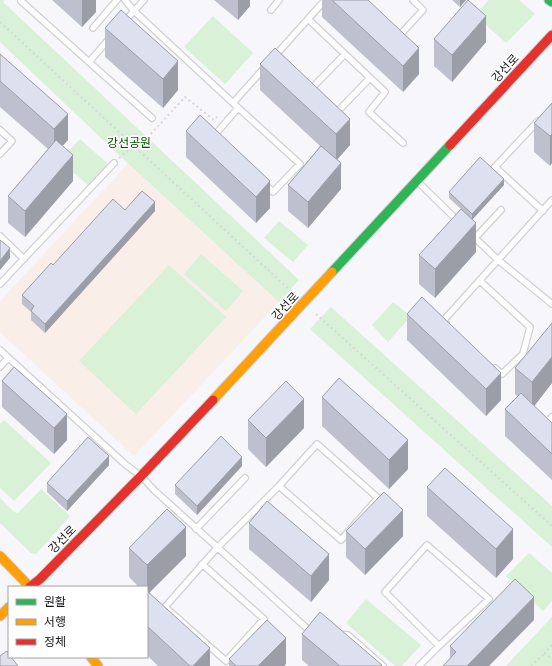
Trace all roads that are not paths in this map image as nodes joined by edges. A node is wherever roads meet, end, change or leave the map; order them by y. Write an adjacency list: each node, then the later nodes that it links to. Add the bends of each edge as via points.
1 (117, 0): 14 (lane)
2 (125, 0): 11 (lane)
3 (144, 0): 11 (lane)
4 (279, 0): 10 (lane)
5 (325, 0): 12 (lane)
6 (412, 0): 17 (lane, via 423,10)
7 (549, 0): 9 (main road)
8 (21, 1): 19 (lane)
9 (552, 2)
10 (271, 10)
11 (134, 12): 13 (lane); 22 (lane)
12 (308, 19): 18 (lane); 22 (lane)
13 (120, 27)
14 (93, 28)
15 (115, 33): 19 (lane)
16 (552, 35): 32 (main road, 강선로)
17 (395, 41)
18 (345, 54): 20 (lane); 21 (lane)
19 (89, 62): 25 (lane)
20 (370, 78): 24 (lane); 29 (lane, via 385,92 369,112)
21 (313, 87)
22 (233, 103): 23 (lane)
23 (238, 108): 28 (lane, via 213,137); 33 (lane, via 300,164 273,192)
24 (340, 109)
25 (152, 118)
26 (541, 118): 36 (lane, via 496,167)
27 (0, 130): 30 (lane, via 12,141)
28 (219, 142)
29 (403, 142)
30 (0, 154)
31 (114, 163): 39 (lane)
32 (417, 181): 38 (lane); 51 (main road, 강선로)
33 (262, 182)
34 (552, 200): 36 (lane)
35 (501, 210): 38 (lane)
36 (543, 211): 40 (lane)
37 (0, 236): 39 (lane)
38 (476, 238): 40 (lane)
39 (24, 259): 42 (lane)
40 (498, 260): 41 (lane); 43 (lane)
41 (480, 281): 44 (lane, via 443,321); 47 (lane, via 530,327 523,354 502,374)
42 (0, 284)
43 (552, 304)
44 (449, 326)
45 (0, 350): 46 (lane)
46 (8, 358): 48 (lane); 51 (lane)
47 (490, 363)
48 (0, 367)
49 (552, 417): 50 (lane, via 548,421)
50 (552, 425)
51 (141, 476): 54 (lane); 59 (main road, 강선로)
52 (245, 478): 54 (lane)
53 (279, 486): 53 (lane, via 340,540 378,498 317,444); 55 (lane)
54 (196, 529): 55 (lane)
55 (218, 548): 57 (lane); 62 (lane, via 310,632)
56 (0, 556): 58 (main road)
57 (202, 564): 57 (lane, via 165,607 226,661 264,619)
58 (29, 586)
59 (31, 586)
60 (8, 608): 61 (main road)
61 (0, 616)
62 (318, 633)
63 (333, 634): 67 (lane, via 348,635)
64 (439, 646): 64 (lane, via 489,599 427,545 385,592); 68 (lane)
65 (92, 658): 66 (main road)
66 (98, 666)
67 (383, 666)
68 (419, 666)

